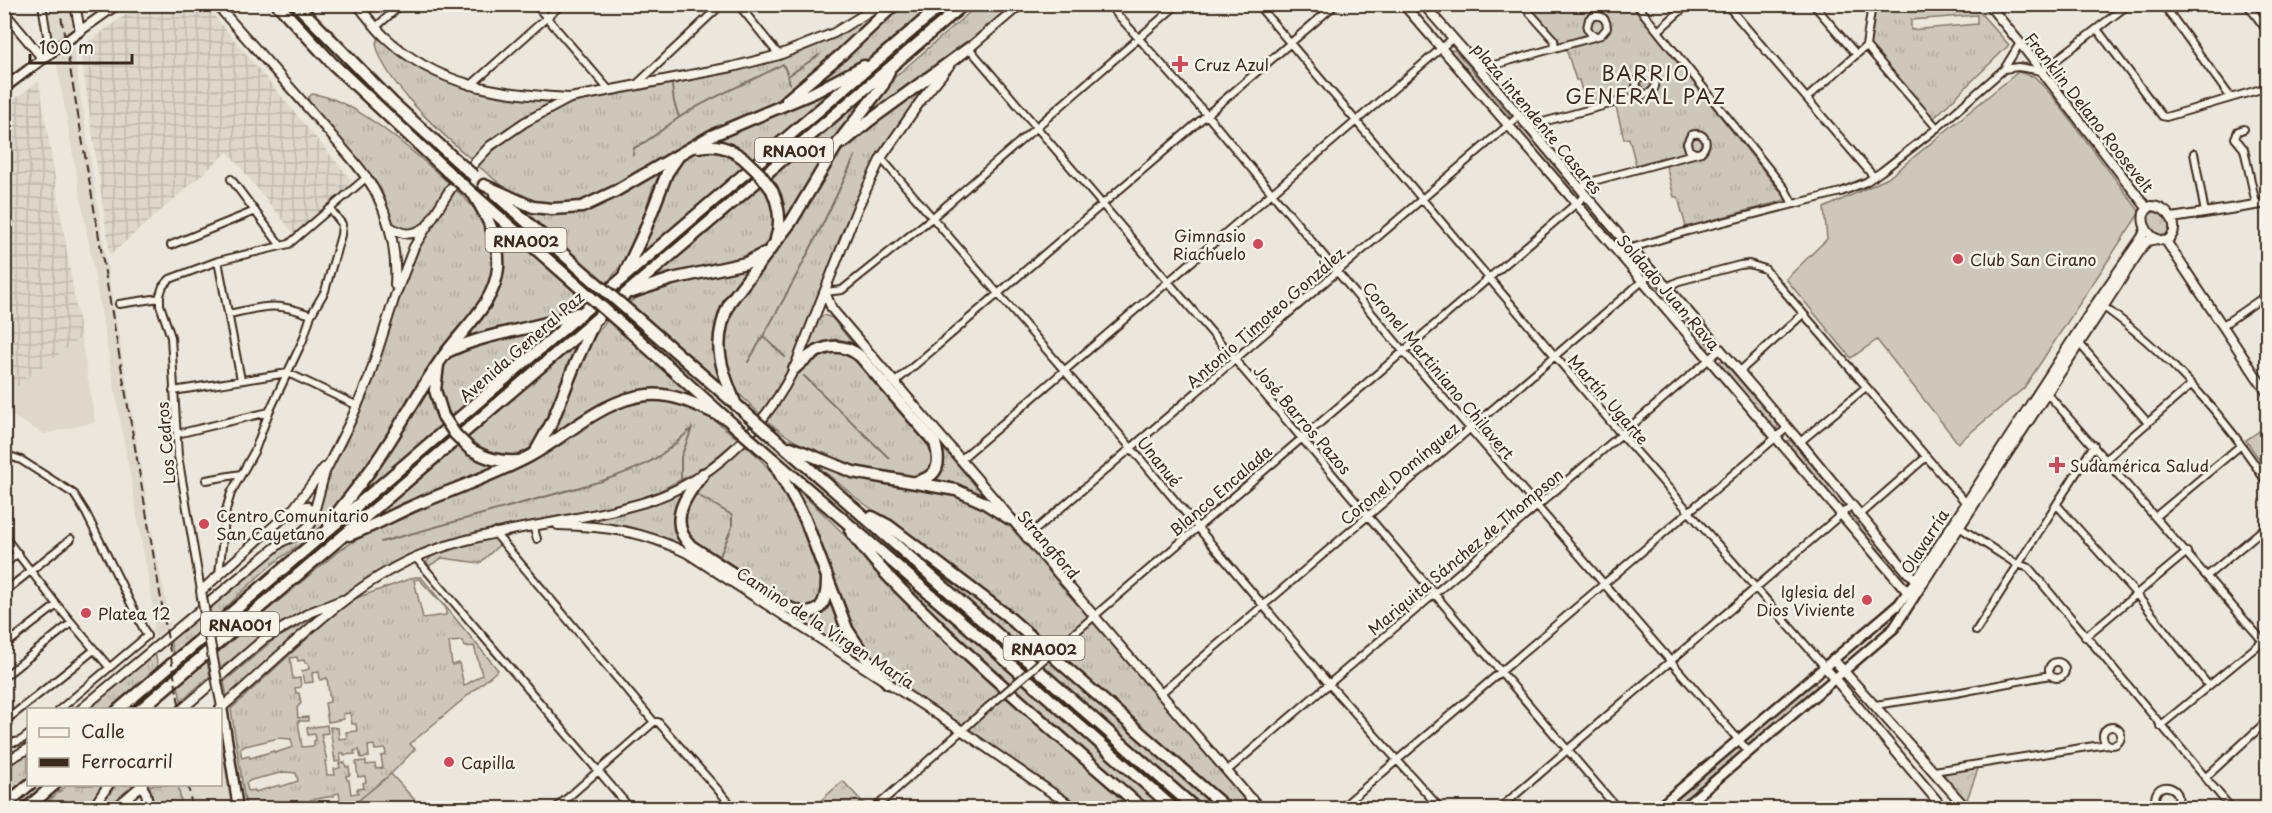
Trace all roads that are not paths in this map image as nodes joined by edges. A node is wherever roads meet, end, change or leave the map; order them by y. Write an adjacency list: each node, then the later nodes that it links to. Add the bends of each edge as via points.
1 (42, 4): 54 (street)
2 (75, 4): 39 (street)
3 (118, 4): 39 (street)
4 (216, 4): 82 (street)
5 (277, 4): 88 (highway, bridge, via 342,72)
6 (296, 4): 85 (highway, bridge, via 376,87)
7 (357, 4): 37 (street)
8 (402, 4): 37 (street)
9 (535, 4): 36 (street)
10 (562, 4): 36 (street)
11 (722, 4): 59 (street)
12 (738, 4): 52 (street)
13 (881, 4): 52 (street, via 834,33)
14 (895, 4): 68 (highway, via 827,67)
15 (943, 4): 53 (highway, Avenida General Paz / RNA001)
16 (964, 4): 55 (highway, Avenida General Paz / RNA001)
17 (1021, 4): 49 (street)
18 (1108, 4): 43 (street, Coronel Martiniano Chilavert)
19 (1178, 4): 43 (street)
20 (1257, 4): 45 (street, Martín Ugarte)
21 (1336, 4): 45 (street)
22 (1403, 4): 50 (street, Soldado Juan Rava)
23 (1423, 4): 44 (street, plaza intendente Casares)
24 (1522, 4): 48 (street, via 1554,40)
25 (1636, 4): 40 (street)
26 (1688, 4): 40 (street)
27 (1726, 4): 66 (street)
28 (1813, 4): 51 (street)
29 (1872, 4): 47 (street)
30 (1988, 4): 46 (street, Franklin Delano Roosevelt)
31 (2129, 4): 34 (street)
32 (2163, 4): 67 (street)
33 (2247, 4): 41 (street)
34 (2120, 7): 38 (street)
35 (4, 12): 54 (street)
36 (547, 18): 60 (street); 63 (street)
37 (376, 27): 60 (street, via 417,60)
38 (2097, 29): 58 (street); 67 (street, via 2162,116)
39 (80, 31): 54 (main road)
40 (1658, 31): 93 (street)
41 (2268, 32)
42 (1597, 36): 48 (street)
43 (1138, 39): 69 (street, Coronel Martiniano Chilavert); 73 (street)
44 (1452, 39): 50 (street); 56 (street, plaza intendente Casares)
45 (1291, 43): 69 (street); 71 (street, Martín Ugarte)
46 (2020, 43): 57 (street); 58 (street, Franklin Delano Roosevelt)
47 (1866, 46): 51 (street); 75 (street)
48 (1555, 47): 56 (street)
49 (969, 48): 73 (street, José Barros Pazos); 80 (street, via 922,99); 81 (highway, via 868,121)
50 (1441, 48): 71 (street); 72 (street, Soldado Juan Rava)
51 (1856, 54): 66 (street)
52 (779, 55): 59 (street)
53 (883, 56): 68 (highway); 117 (highway, Avenida General Paz / RNA001)
54 (46, 57): 62 (main road)
55 (892, 66): 81 (highway, via 883,85); 123 (highway, Avenida General Paz / RNA001)
56 (1480, 69): 70 (street, plaza intendente Casares)
57 (2004, 69): 58 (street); 75 (street)
58 (2042, 71): 96 (street, Franklin Delano Roosevelt)
59 (636, 85): 63 (street)
60 (470, 86): 65 (street, via 524,96)
61 (2268, 87): 67 (street)
62 (4, 88)
63 (609, 90): 65 (street)
64 (1647, 94): 74 (street)
65 (570, 98): 102 (street, via 490,146 451,188)
66 (1808, 98): 83 (street)
67 (2231, 98)
68 (774, 109): 77 (highway)
69 (1207, 115): 87 (street, Coronel Martiniano Chilavert); 95 (street)
70 (1520, 116): 72 (street, Antonio Timoteo González); 74 (street, plaza intendente Casares)
71 (1356, 121): 87 (street); 90 (street, Martín Ugarte)
72 (1509, 125): 90 (street, Antonio Timoteo González); 92 (street, Soldado Juan Rava)
73 (1038, 126): 95 (street, José Barros Pazos); 100 (street)
74 (1528, 126): 86 (street, plaza intendente Casares)
75 (1937, 128): 83 (street)
76 (2244, 129): 94 (street, via 2235,138 2244,149)
77 (685, 150): 85 (highway, via 582,207 533,207); 109 (highway, bridge, via 710,144 723,147 760,174 772,190 780,219); 117 (highway, via 667,173 632,260)
78 (1695, 153): 86 (street)
79 (2194, 153): 99 (street)
80 (881, 158): 100 (street, Unanué); 120 (street)
81 (826, 162): 109 (highway)
82 (367, 177): 97 (street); 103 (street)
83 (1874, 177): 93 (street, via 1842,192)
84 (231, 179): 98 (street)
85 (484, 185): 155 (highway, RNA002, bridge)
86 (1580, 188): 89 (street, plaza intendente Casares)
87 (1272, 194): 113 (street, Coronel Martiniano Chilavert); 118 (street)
88 (474, 195): 139 (highway, via 490,221 498,269 483,306); 158 (highway, RNA002, bridge)
89 (1586, 195): 92 (street, Blanco Encalada); 110 (street, plaza intendente Casares)
90 (1422, 200): 113 (street, Antonio Timoteo González); 115 (street, Martín Ugarte)
91 (2268, 202): 94 (street)
92 (1576, 203): 111 (street, Soldado Juan Rava); 115 (street, Blanco Encalada)
93 (1793, 204): 110 (street)
94 (2256, 204): 99 (street)
95 (1102, 205): 118 (street, José Barros Pazos); 121 (street)
96 (2147, 208): 101 (street, via 2162,207); 104 (street, via 2143,218)
97 (330, 210): 108 (street); 131 (street, via 342,224 341,235 325,291)
98 (255, 211): 107 (street); 108 (street)
99 (2205, 213): 101 (street)
100 (933, 217): 120 (street, via 842,290); 121 (street, Unanué)
101 (2172, 218): 106 (street, via 2174,231)
102 (426, 226): 103 (street, via 408,234); 124 (street)
103 (390, 227): 124 (street)
104 (2146, 228): 105 (street); 127 (street, Olavarría)
105 (2157, 239): 106 (street); 127 (street, Olavarría, via 2143,246)
106 (2166, 241): 133 (street)
107 (171, 245)
108 (281, 246): 112 (street)
109 (772, 247): 123 (highway, via 746,263 672,279); 155 (highway, via 730,302 719,332 721,369)
110 (1631, 249): 111 (street); 114 (street, Soldado Juan Rava)
111 (1621, 257): 116 (street, Soldado Juan Rava)
112 (218, 261): 125 (street, Los Cedros, via 170,279); 129 (street)
113 (1338, 272): 137 (street, Coronel Martiniano Chilavert); 141 (street, Antonio Timoteo González)
114 (1653, 272): 116 (street, Coronel Domínguez); 119 (street, Soldado Juan Rava)
115 (1490, 277): 137 (street, Blanco Encalada); 138 (street, Martín Ugarte)
116 (1641, 282): 138 (street, Coronel Domínguez); 140 (street, Soldado Juan Rava)
117 (618, 283): 128 (highway, Avenida General Paz / RNA001)
118 (1169, 283): 141 (street, José Barros Pazos); 143 (street)
119 (1667, 287): 130 (street, via 1740,265 1757,266 1771,274); 136 (street, Soldado Juan Rava)
120 (825, 292): 135 (street, Strangford); 142 (street)
121 (999, 294): 143 (street, Unanué); 148 (street)
122 (2268, 294): 133 (street)
123 (624, 295): 132 (highway, Avenida General Paz / RNA001)
124 (395, 296): 156 (street)
125 (160, 298): 126 (street); 152 (street, Los Cedros, via 171,337)
126 (119, 304)
127 (2100, 304): 134 (street, Olavarría); 150 (street); 153 (street, Olavarría)
128 (586, 310): 139 (highway, via 482,338); 209 (highway, Avenida General Paz / RNA001)
129 (230, 314): 131 (street, via 279,305); 147 (street)
130 (1803, 314): 144 (street); 151 (street)
131 (311, 315): 145 (street)
132 (595, 320): 173 (highway, via 552,422); 205 (highway, Avenida General Paz / RNA001)
133 (2223, 325): 149 (street)
134 (2079, 343): 153 (street, Olavarría); 159 (street)
135 (860, 349): 142 (highway, via 828,347 806,357); 148 (street, Strangford); 166 (highway)
136 (1720, 350): 140 (street, Mariquita Sánchez de Thompson); 144 (street, Soldado Juan Rava)
137 (1403, 351): 161 (street, Coronel Martiniano Chilavert); 164 (street, Blanco Encalada)
138 (1556, 357): 161 (street, Coronel Domínguez); 163 (street, Martín Ugarte)
139 (442, 358): 178 (highway, bridge, via 435,390 442,416 455,434 470,449 489,459); 209 (highway, via 376,462)
140 (1709, 359): 163 (street, Mariquita Sánchez de Thompson); 165 (street, Soldado Juan Rava)
141 (1235, 361): 164 (street, José Barros Pazos); 171 (street, Antonio Timoteo González)
142 (794, 369): 181 (street, via 777,401 753,430)
143 (1065, 371): 171 (street, Unanué); 179 (street)
144 (1739, 372): 160 (street, Soldado Juan Rava)
145 (288, 373): 147 (street); 156 (street); 157 (street)
146 (2268, 378): 149 (street)
147 (241, 380): 152 (street)
148 (894, 383): 166 (street, Strangford)
149 (2260, 384): 154 (street)
150 (2191, 385): 159 (street); 170 (street)
151 (1866, 387): 168 (street); 175 (street)
152 (173, 391): 162 (street, Los Cedros)
153 (2044, 391): 169 (street); 185 (street, Olavarría); 202 (street, Olavarría)
154 (2268, 394)
155 (736, 405): 167 (highway, RNA002, bridge)
156 (358, 406): 177 (street)
157 (269, 412): 162 (street); 180 (street)
158 (725, 418): 173 (highway, via 675,397 648,394 603,410); 174 (highway, RNA002, bridge)
159 (2148, 423): 176 (street)
160 (1786, 428): 165 (street); 168 (street, Soldado Juan Rava)
161 (1472, 429): 189 (street, Coronel Martiniano Chilavert); 195 (street, Coronel Domínguez)
162 (177, 434): 224 (street, Los Cedros, via 185,507)
163 (1621, 434): 189 (street, Mariquita Sánchez de Thompson); 191 (street, Martín Ugarte)
164 (1302, 437): 195 (street, José Barros Pazos); 201 (street, Blanco Encalada)
165 (1776, 437): 191 (street); 192 (street, Soldado Juan Rava)
166 (939, 441): 179 (street, Strangford); 183 (highway, via 936,470 926,480)
167 (780, 442): 183 (highway, via 853,472); 186 (highway, RNA002)
168 (1800, 442): 188 (street, Soldado Juan Rava)
169 (2094, 446): 176 (street); 187 (street)
170 (2240, 446): 184 (street); 196 (street)
171 (1132, 449): 201 (street, Unanué); 206 (street, Antonio Timoteo González)
172 (4, 454): 242 (street, via 21,460 74,494 147,636)
173 (533, 454): 178 (highway)
174 (769, 455): 194 (highway, RNA002); 219 (highway, via 805,519)
175 (1925, 458): 185 (street); 193 (street)
176 (2106, 459): 196 (street)
177 (331, 460): 190 (street); 197 (street)
178 (522, 460): 205 (highway)
179 (960, 460): 198 (street, Strangford)
180 (241, 474): 182 (street); 217 (street, via 226,510)
181 (703, 474): 199 (street, via 648,501); 210 (highway, via 681,508)
182 (206, 480)
183 (915, 483): 198 (highway, via 964,493)
184 (2268, 485)
185 (1966, 503): 220 (street, Olavarría)
186 (850, 504): 299 (highway, RNA002); 300 (highway, RNA002, via 888,526 1005,614)
187 (2058, 504): 214 (street); 226 (street)
188 (1852, 506): 192 (street); 193 (street, Soldado Juan Rava)
189 (1538, 507): 221 (street, Coronel Martiniano Chilavert); 225 (street, Mariquita Sánchez de Thompson)
190 (294, 508): 197 (street, via 307,506); 217 (street)
191 (1689, 510): 221 (street); 222 (street, Martín Ugarte)
192 (1842, 514): 222 (street); 227 (street, Soldado Juan Rava)
193 (1860, 515): 220 (street, Soldado Juan Rava, via 1908,573)
194 (839, 516): 297 (highway, RNA002, via 860,544 952,639); 298 (highway, RNA002)
195 (1369, 516): 225 (street, José Barros Pazos); 230 (street, Coronel Domínguez)
196 (2156, 516): 211 (street)
197 (314, 517): 254 (street, via 306,530 282,541)
198 (1010, 519): 206 (street, Strangford)
199 (537, 525): 203 (street); 208 (street); 210 (street, Camino de la Virgen María, via 623,529)
200 (2268, 525): 218 (street)
201 (1197, 527): 230 (street, Unanué); 231 (street, Blanco Encalada)
202 (1959, 527): 214 (street); 220 (street, Olavarría)
203 (494, 532): 213 (street); 263 (street)
204 (4, 536): 212 (street)
205 (340, 538): 256 (highway, Avenida General Paz / RNA001)
206 (1026, 538): 231 (street, Strangford)
207 (71, 539): 216 (street)
208 (537, 539)
209 (317, 541): 255 (highway, Avenida General Paz / RNA001)
210 (683, 546): 219 (highway, via 791,610 804,613 825,603); 248 (street, Camino de la Virgen María)
211 (2187, 552): 218 (street); 226 (street)
212 (18, 553): 215 (street); 216 (street)
213 (416, 558): 228 (street); 275 (street)
214 (2018, 564): 233 (street); 234 (street, via 2029,568)
215 (4, 565)
216 (32, 570): 223 (street); 229 (street)
217 (219, 574): 224 (street)
218 (2207, 576): 235 (street)
219 (827, 578): 248 (highway, via 847,629)
220 (1920, 581): 227 (main road, Olavarría)
221 (1605, 583): 240 (street, Coronel Martiniano Chilavert); 244 (street)
222 (1756, 589): 240 (street); 241 (street, Martín Ugarte)
223 (4, 592)
224 (202, 594): 258 (street, bridge)
225 (1435, 594): 244 (street, José Barros Pazos); 249 (street, Mariquita Sánchez de Thompson)
226 (2137, 595): 234 (street); 250 (street)
227 (1911, 596): 239 (main road, Olavarría); 243 (main road, Olavarría, via 1894,628)
228 (347, 598): 257 (street, via 275,632); 259 (street)
229 (57, 605): 232 (street); 236 (street)
230 (1264, 605): 249 (street, Unanué); 251 (street, Coronel Domínguez)
231 (1094, 615): 251 (street, Strangford); 265 (street, Blanco Encalada, bridge)
232 (71, 623): 238 (street); 246 (street)
233 (1976, 630)
234 (2085, 637): 264 (street)
235 (2265, 639): 237 (street); 250 (street)
236 (4, 646)
237 (2268, 647)
238 (94, 650): 242 (street); 262 (street)
239 (1833, 658): 241 (main road, Olavarría); 243 (street)
240 (1671, 662): 268 (street, Coronel Martiniano Chilavert); 271 (street)
241 (1824, 666): 247 (street, Martín Ugarte); 268 (main road, Olavarría)
242 (109, 667): 253 (street)
243 (1844, 670): 247 (main road, Olavarría); 252 (street)
244 (1501, 671): 271 (street, José Barros Pazos); 273 (street)
245 (2050, 675): 252 (street)
246 (4, 677)
247 (1834, 679): 272 (main road, Olavarría); 308 (street, Martín Ugarte)
248 (888, 683): 265 (street, Camino de la Virgen María)
249 (1329, 684): 273 (street, Unanué); 276 (street, Mariquita Sánchez de Thompson)
250 (2208, 685): 264 (street)
251 (1161, 693): 276 (street, Strangford)
252 (1875, 705): 277 (street)
253 (61, 708)
254 (82, 708)
255 (120, 708)
256 (142, 708)
257 (183, 708)
258 (221, 708)
259 (222, 708)
260 (222, 715): 291 (main road)
261 (2268, 720): 278 (street)
262 (4, 722)
263 (656, 722): 275 (street); 294 (street)
264 (2160, 726): 278 (street)
265 (961, 730): 295 (street, Blanco Encalada); 296 (street, Camino de la Virgen María)
266 (27, 736): 267 (street, via 14,743)
267 (4, 738)
268 (1738, 740): 272 (street, Coronel Martiniano Chilavert); 306 (main road, Olavarría)
269 (2107, 744): 277 (street)
270 (27, 750): 274 (street)
271 (1568, 750): 304 (street); 305 (street, José Barros Pazos)
272 (1749, 752): 307 (main road, Olavarría)
273 (1398, 760): 302 (street); 303 (street, Unanué)
274 (4, 762)
275 (599, 771): 292 (street); 293 (street)
276 (1227, 771): 301 (street, Strangford)
277 (1934, 771): 309 (street)
278 (2205, 778): 312 (street)
279 (28, 786): 285 (highway)
280 (53, 786): 286 (highway)
281 (53, 786): 287 (highway)
282 (108, 786): 288 (street)
283 (141, 786): 289 (street)
284 (142, 786): 290 (street)
285 (4, 806)
286 (27, 808)
287 (33, 808)
288 (93, 808)
289 (115, 808)
290 (149, 808)
291 (238, 808)
292 (556, 808)
293 (630, 808)
294 (734, 808)
295 (875, 808)
296 (1074, 808)
297 (1142, 808)
298 (1173, 808)
299 (1195, 808)
300 (1226, 808)
301 (1261, 808)
302 (1341, 808)
303 (1440, 808)
304 (1500, 808)
305 (1617, 808)
306 (1658, 808)
307 (1683, 808)
308 (1941, 808)
309 (1965, 808)
310 (2159, 808): 311 (street, via 2156,795 2167,786 2178,796)
311 (2172, 808)
312 (2231, 808)

